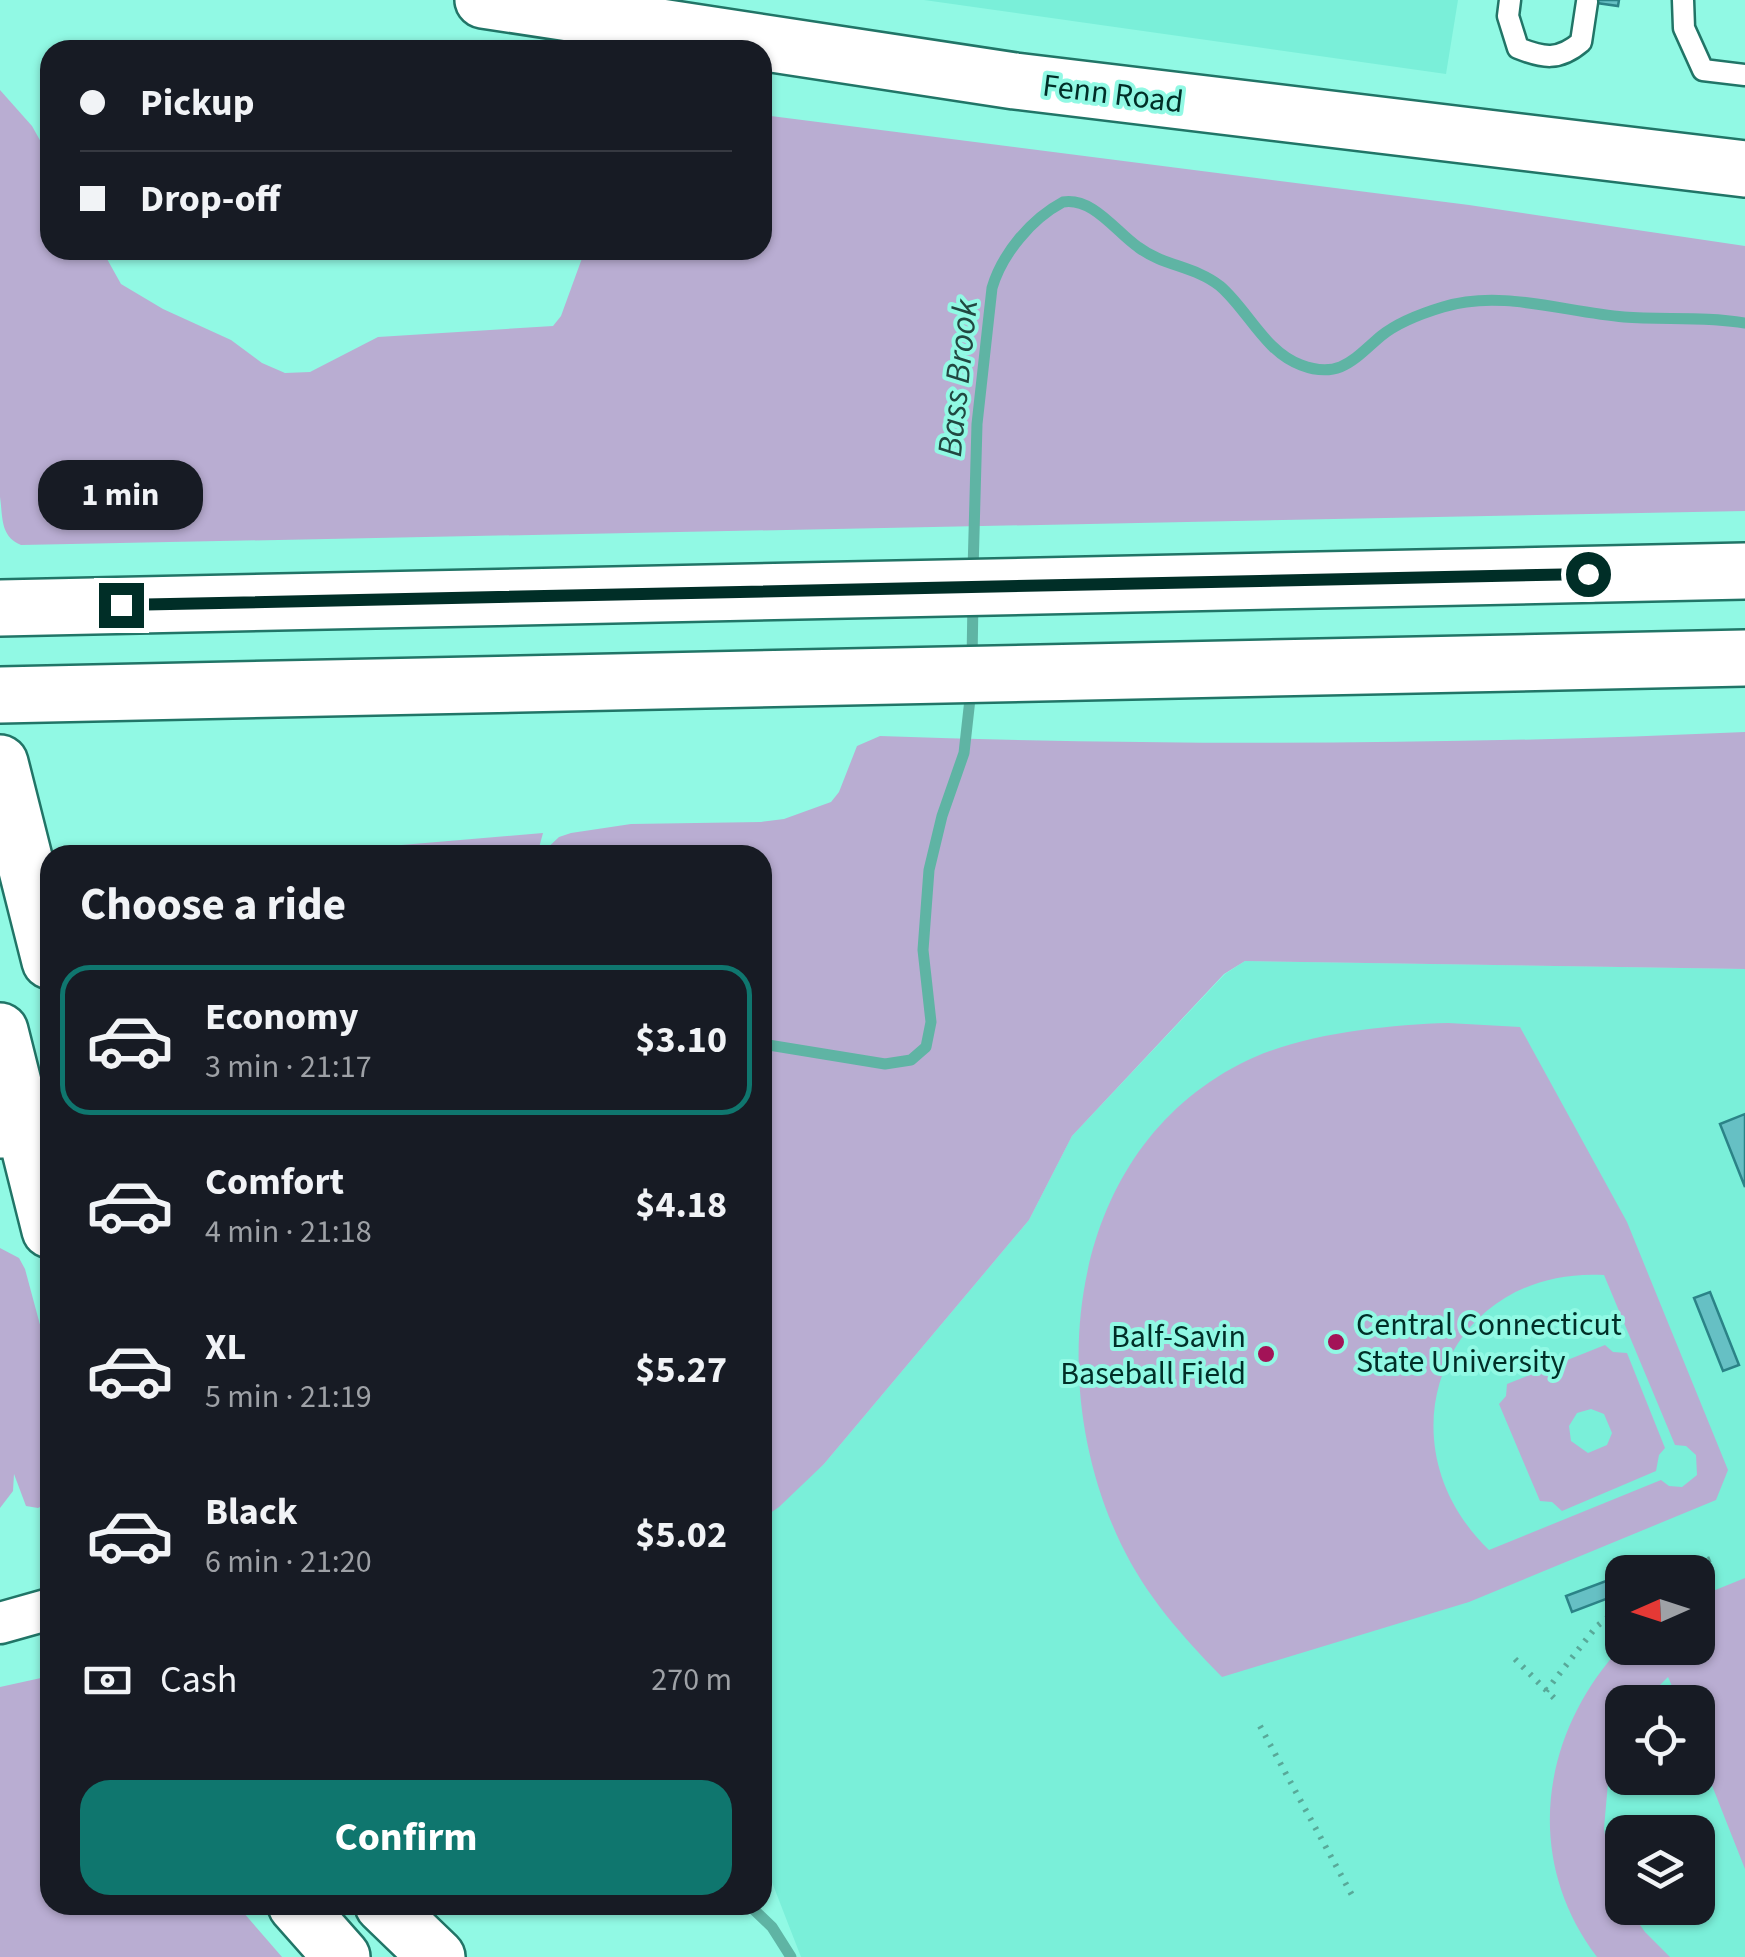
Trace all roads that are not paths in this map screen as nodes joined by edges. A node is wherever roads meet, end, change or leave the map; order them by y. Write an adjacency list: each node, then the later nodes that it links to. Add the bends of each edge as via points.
1 (483, 0): 5 (main road, Fenn Road)
2 (1510, 0): 4 (lane, via 1518,48 1544,58 1567,54 1581,42)
3 (1683, 0): 7 (lane, via 1684,28 1703,70)
4 (1587, 2)
5 (746, 40)
6 (772, 44): 8 (main road, Fenn Road, via 1015,81)
7 (1745, 75)
8 (1745, 168)
9 (1745, 571): 10 (main road)
10 (21, 607)
11 (1745, 658): 12 (main road)
12 (0, 695)
13 (0, 763): 14 (main road)
14 (40, 921)
15 (0, 1030): 16 (main road)
16 (25, 1126): 17 (main road)
17 (40, 1188)
18 (40, 1612): 19 (street)
19 (0, 1623)
20 (305, 1915): 22 (main road)
21 (393, 1915): 23 (main road)
22 (342, 1957)
23 (437, 1957)

